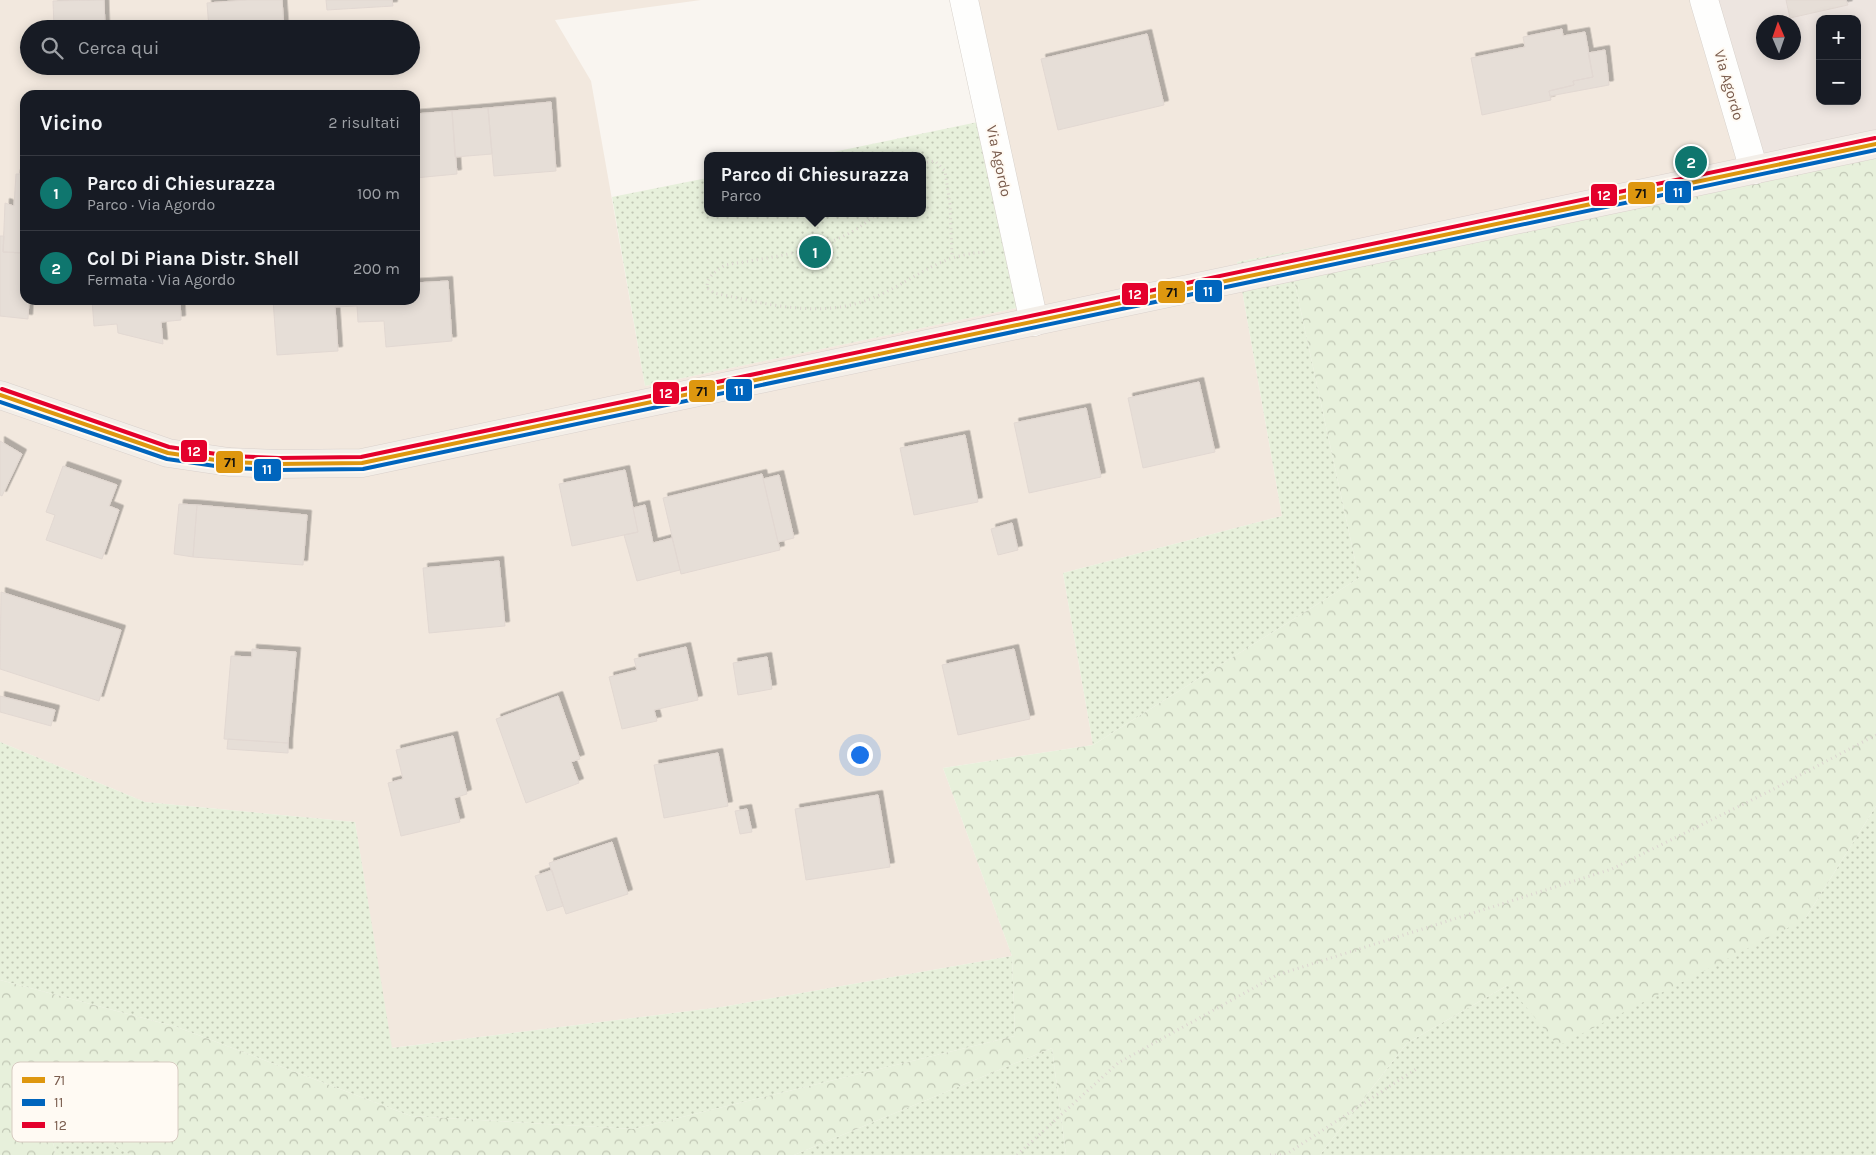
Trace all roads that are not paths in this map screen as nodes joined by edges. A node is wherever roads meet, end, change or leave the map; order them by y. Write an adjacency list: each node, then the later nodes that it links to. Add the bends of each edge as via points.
1 (964, 0): 5 (street, Via Agordo)
2 (1704, 0): 4 (street, Via Agordo)
3 (1876, 144): 4 (main road)
4 (1754, 170): 5 (main road)
5 (1034, 322): 6 (main road, via 362,463 238,463 168,453)
6 (0, 395)

